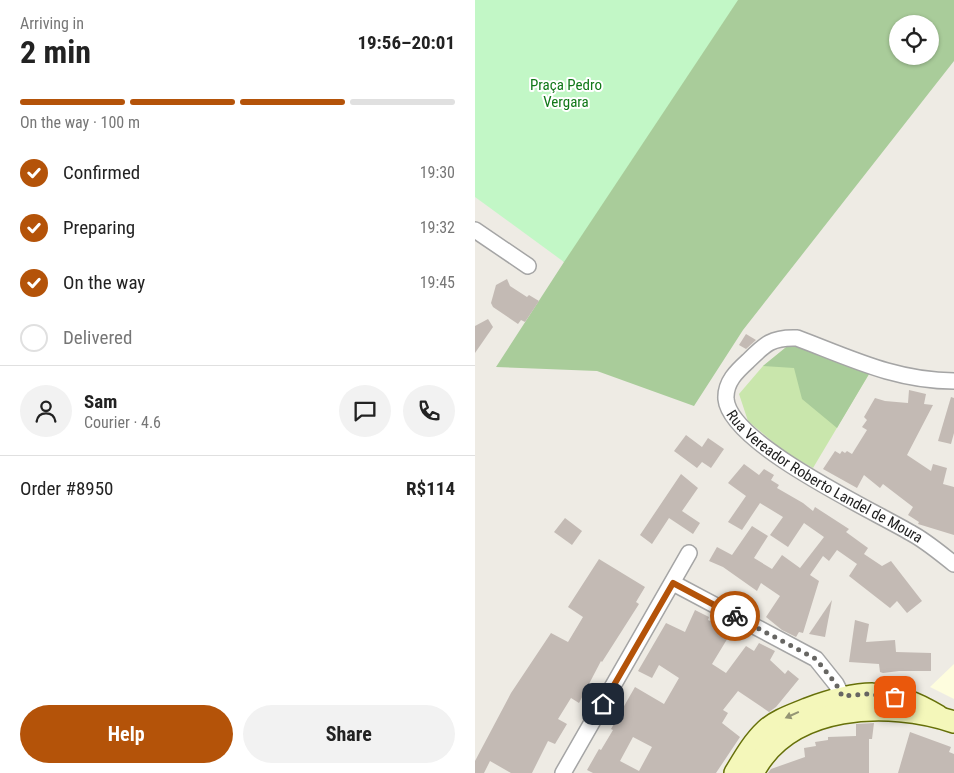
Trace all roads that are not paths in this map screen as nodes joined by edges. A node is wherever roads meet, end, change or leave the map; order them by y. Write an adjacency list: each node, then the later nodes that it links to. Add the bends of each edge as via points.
1 (475, 230): 2 (street)
2 (528, 266)
3 (954, 381): 5 (street, Rua Vereador Roberto Landel de Moura, via 889,374 797,338 781,337 766,344 734,374 727,386 726,400 738,422 782,461 913,534)
4 (689, 553): 6 (street)
5 (954, 564)
6 (673, 583): 7 (street, via 816,659 836,684); 9 (street)
7 (845, 704): 8 (street); 10 (street, one-way to 10, via 796,714 767,729 755,741); 11 (street, via 784,735 760,760)
8 (946, 719)
9 (563, 773)
10 (735, 773)
11 (753, 773)

